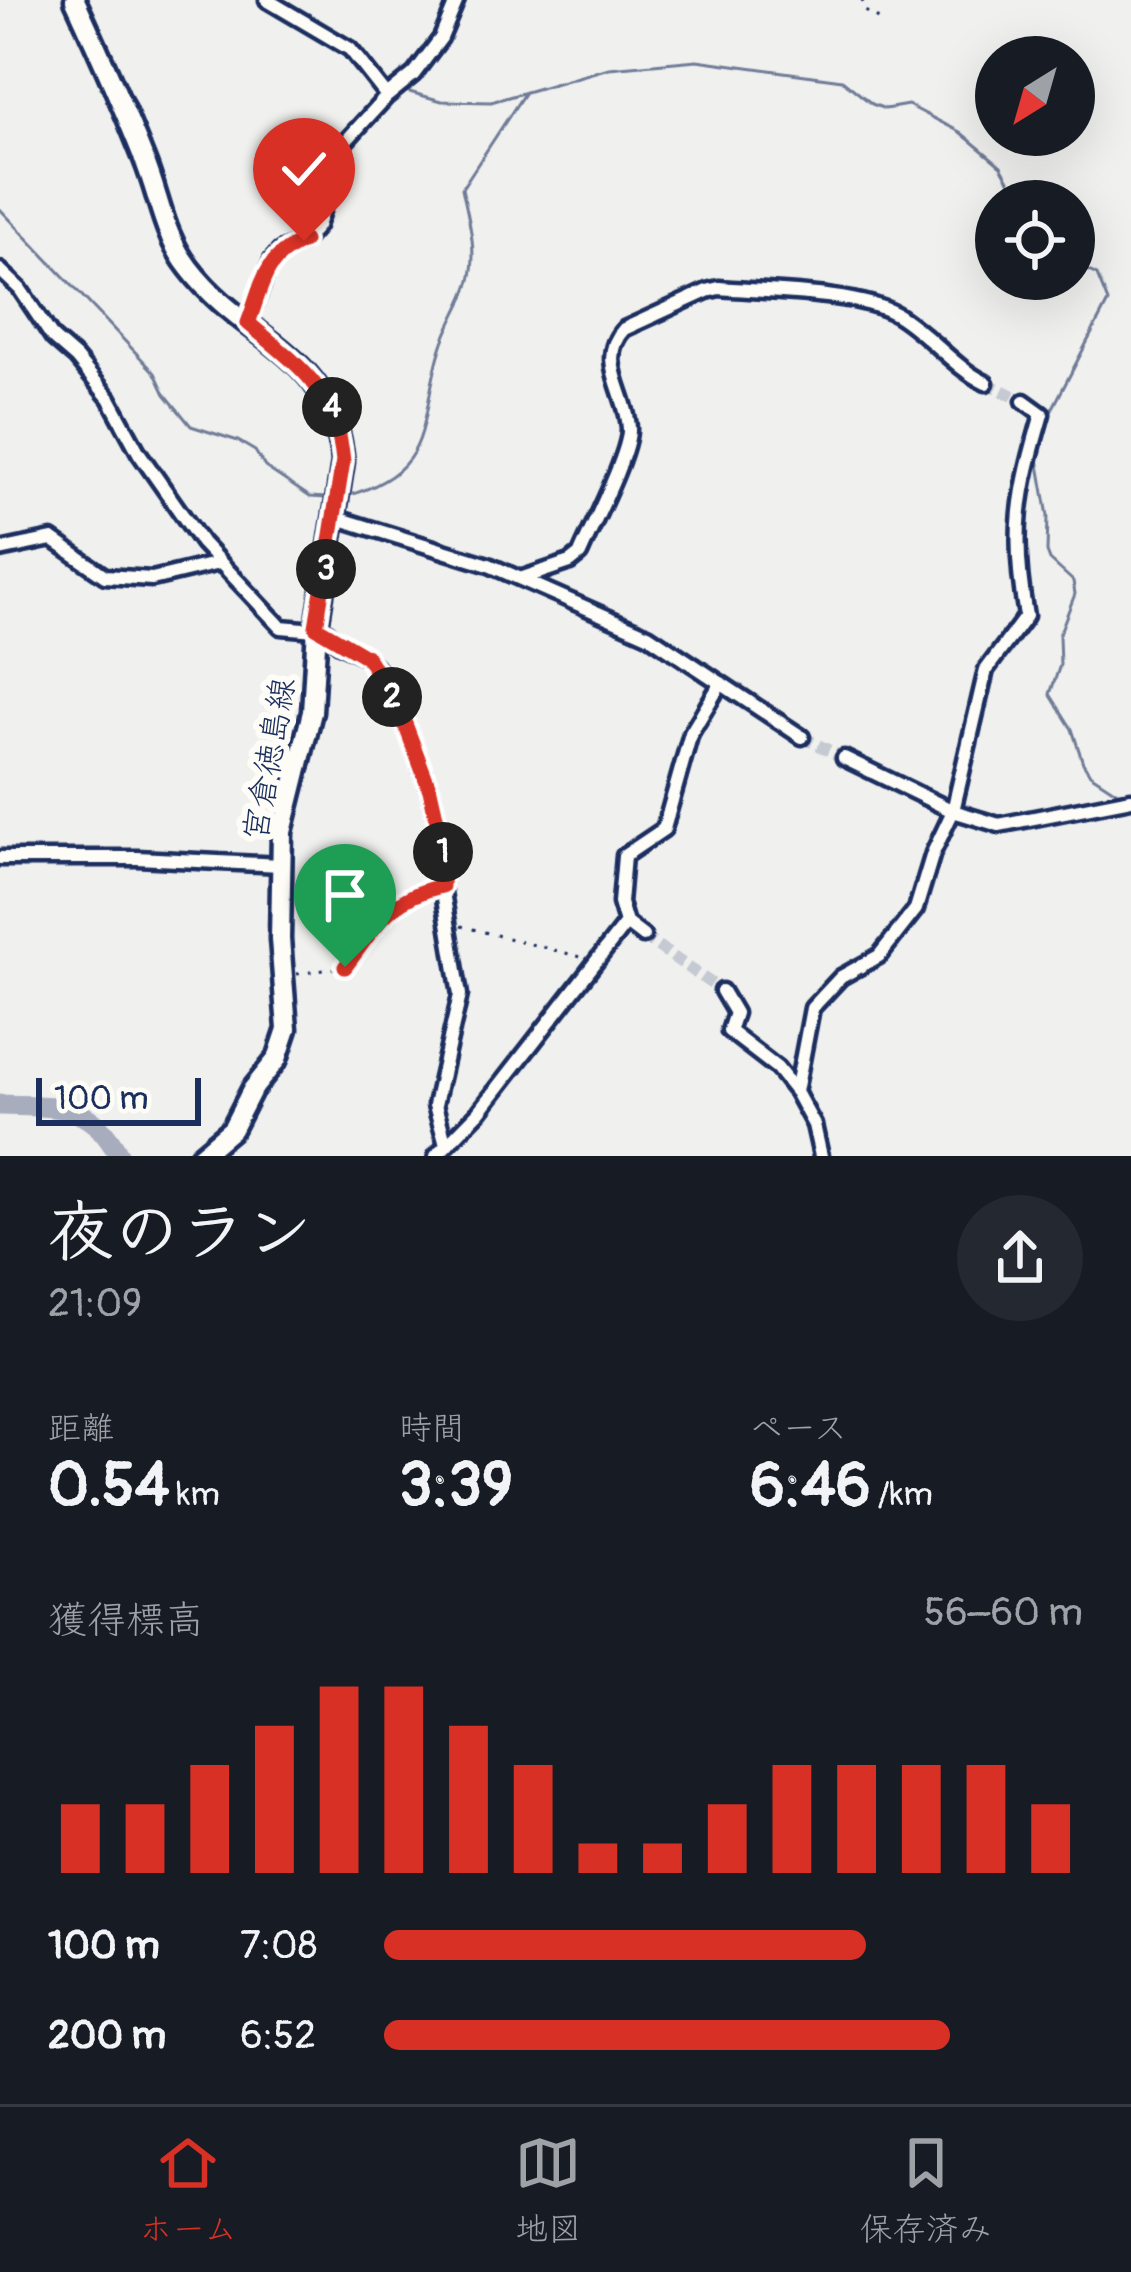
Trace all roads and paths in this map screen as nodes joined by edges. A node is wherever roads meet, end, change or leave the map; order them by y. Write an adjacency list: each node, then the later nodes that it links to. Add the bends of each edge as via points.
1 (75, 0): 8 (main road, 宮倉徳島線, via 144,158 171,244)
2 (267, 0): 6 (street, via 350,50)
3 (457, 0): 6 (street, via 441,38)
4 (862, 0): 5 (path)
5 (882, 21)
6 (387, 96): 8 (street, via 345,142 317,226 272,260)
7 (0, 270): 13 (street, via 109,398)
8 (248, 323): 11 (main road, 宮倉徳島線, via 308,374 332,408 343,461)
9 (986, 383): 14 (street, via 880,307 707,291 616,337 611,360 629,428 624,450 580,554)
10 (1024, 401): 20 (street, via 1042,414 1018,511 1026,616 986,670)
11 (334, 517): 14 (street); 15 (main road, 宮倉徳島線)
12 (0, 550): 13 (street, via 52,539 105,576 152,579)
13 (219, 563): 15 (street, via 281,626)
14 (523, 578): 16 (street, via 648,635)
15 (316, 627): 22 (main road, 宮倉徳島線, via 312,712 285,811); 23 (street, via 367,657 399,708 430,790)
16 (721, 683): 17 (street); 25 (street, via 691,733 664,829 624,856)
17 (802, 737)
18 (844, 758): 20 (street)
19 (1128, 800): 20 (street, via 999,824)
20 (953, 811): 30 (street, via 911,917 879,956 841,977 812,1008)
21 (0, 858): 22 (street)
22 (281, 865): 28 (main road, 宮倉徳島線)
23 (442, 886): 24 (street); 28 (path, via 394,905 345,967)
24 (448, 921): 27 (path); 31 (street, via 460,995 435,1105)
25 (626, 923): 26 (street); 27 (street)
26 (644, 936)
27 (594, 961): 31 (street)
28 (284, 975): 32 (main road, 宮倉徳島線, via 287,1029 278,1060 232,1129)
29 (722, 991): 30 (street, via 735,1013 729,1031)
30 (796, 1092): 33 (street)
31 (441, 1151)
32 (200, 1156)
33 (821, 1156)

